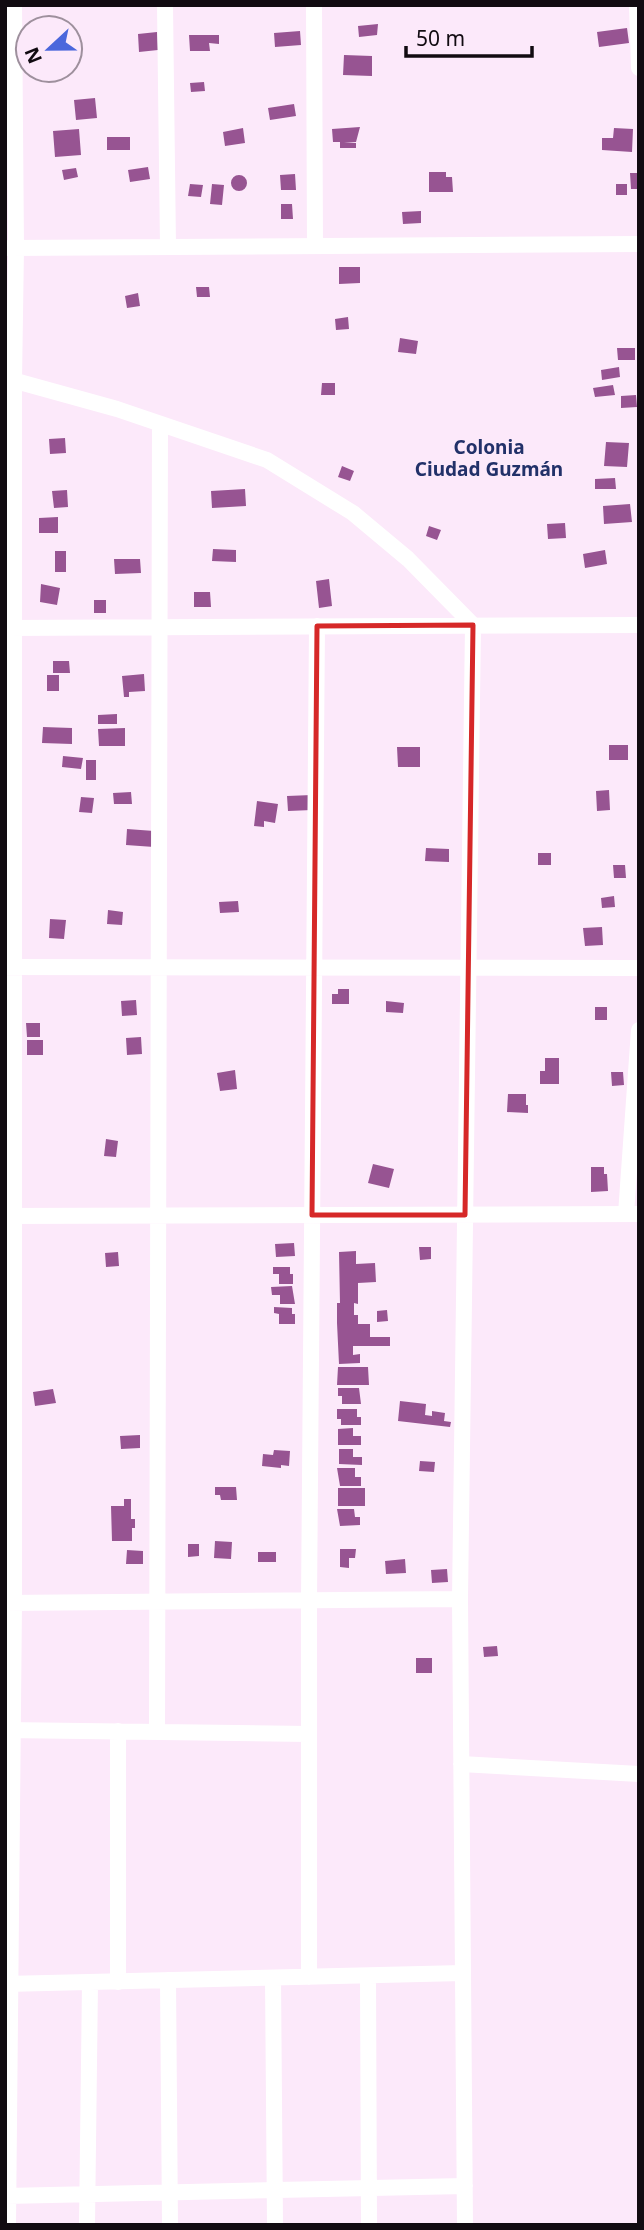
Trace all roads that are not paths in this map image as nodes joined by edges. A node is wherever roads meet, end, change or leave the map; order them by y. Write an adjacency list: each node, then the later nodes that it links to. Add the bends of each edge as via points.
1 (14, 5): 9 (street)
2 (165, 5): 8 (street)
3 (314, 5): 7 (street)
4 (637, 5): 5 (street)
5 (639, 68)
6 (639, 244): 7 (street)
7 (315, 246): 8 (street)
8 (168, 247): 9 (street)
9 (11, 248): 10 (street)
10 (10, 380): 11 (street); 16 (street)
11 (160, 424): 12 (street, via 267,460 353,513 408,559); 15 (street)
12 (473, 625): 13 (street); 14 (street); 20 (street)
13 (639, 625)
14 (317, 626): 15 (street); 19 (street)
15 (160, 627): 16 (street); 18 (street)
16 (10, 628): 17 (street)
17 (10, 967): 18 (street); 27 (street)
18 (159, 968): 19 (street); 24 (street)
19 (314, 968): 20 (street); 25 (street)
20 (468, 968): 21 (street); 26 (street)
21 (639, 968)
22 (639, 1030): 23 (street)
23 (632, 1214): 26 (street)
24 (159, 1215): 25 (street); 27 (street); 30 (street)
25 (312, 1215): 26 (street); 29 (street)
26 (465, 1215): 28 (street)
27 (10, 1216): 31 (street)
28 (460, 1599): 29 (street); 36 (street)
29 (309, 1601): 30 (street); 35 (street)
30 (158, 1602): 31 (street); 34 (street)
31 (10, 1603): 32 (street)
32 (9, 1729): 33 (street); 45 (street)
33 (118, 1731): 34 (street); 44 (street)
34 (157, 1732): 35 (street)
35 (309, 1734): 40 (street)
36 (461, 1764): 37 (street); 38 (street)
37 (639, 1774)
38 (463, 1973): 39 (street); 46 (street)
39 (368, 1976): 40 (street); 47 (street)
40 (309, 1977): 41 (street)
41 (274, 1978): 42 (street); 48 (street)
42 (168, 1980): 44 (street); 49 (street)
43 (90, 1982): 44 (street); 45 (street); 50 (street)
44 (118, 1982)
45 (8, 1984): 51 (street)
46 (465, 2186): 47 (street); 57 (street)
47 (369, 2188): 48 (street); 56 (street)
48 (275, 2190): 49 (street); 55 (street)
49 (170, 2192): 50 (street); 54 (street)
50 (88, 2194): 51 (street); 53 (street)
51 (7, 2196): 52 (street)
52 (8, 2225)
53 (87, 2225)
54 (170, 2225)
55 (275, 2225)
56 (369, 2225)
57 (466, 2225)

